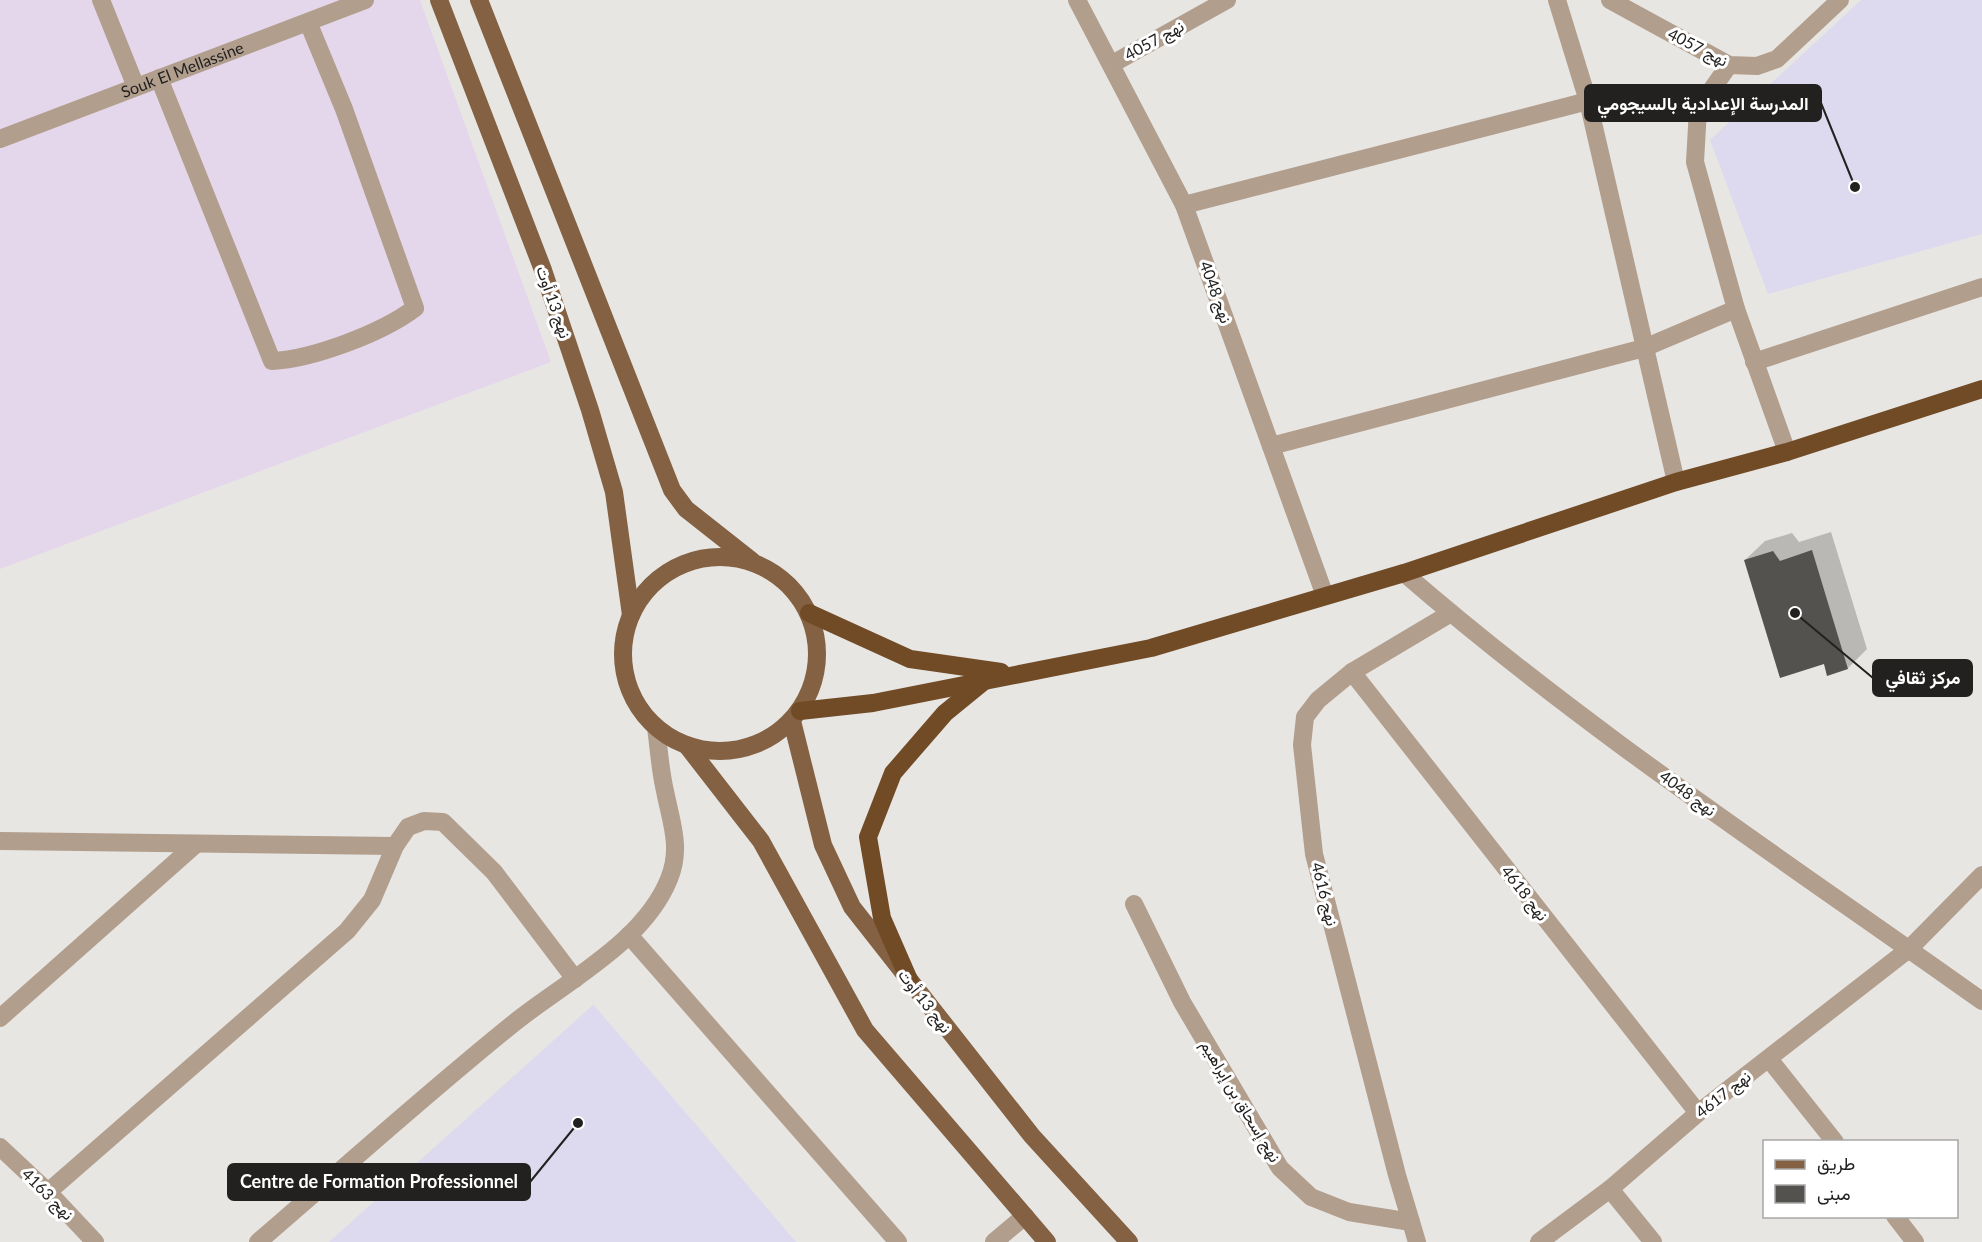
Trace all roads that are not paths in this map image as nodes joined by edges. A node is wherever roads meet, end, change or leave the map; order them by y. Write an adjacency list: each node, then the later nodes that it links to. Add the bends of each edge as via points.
1 (101, 0): 14 (street)
2 (365, 0): 10 (street, Souk El Mellassine)
3 (439, 0): 31 (main road, نهج 13 أوت, via 543,270 590,410 614,492)
4 (479, 0): 26 (main road, via 672,490 686,509)
5 (1077, 0): 11 (street, نهج 4048)
6 (1227, 0): 11 (street, نهج 4057)
7 (1557, 0): 15 (street)
8 (1611, 0): 12 (street, نهج 4057)
9 (1840, 0): 12 (street, نهج 4057, via 1777,59 1757,66)
10 (308, 22): 13 (street, Souk El Mellassine); 13 (street, via 344,109 415,308 395,323 298,360 272,361)
11 (1112, 63): 17 (street, نهج 4048)
12 (1729, 65): 19 (street, via 1698,109 1695,162)
13 (159, 78): 14 (street, Souk El Mellassine)
14 (136, 87): 16 (street, Souk El Mellassine)
15 (1588, 100): 17 (street); 20 (street)
16 (0, 140)
17 (1184, 205): 23 (street, نهج 4048)
18 (1982, 287): 21 (street)
19 (1736, 309): 20 (street); 21 (street)
20 (1644, 348): 23 (street); 25 (street)
21 (1754, 362): 24 (street)
22 (1982, 389): 24 (highway)
23 (1271, 446): 28 (street, نهج 4048)
24 (1787, 452): 25 (highway)
25 (1676, 482): 27 (highway)
26 (752, 561): 29 (main road, via 775,573 795,591); 31 (main road, via 723,556 694,559 667,571 646,590)
27 (1404, 573): 28 (highway); 30 (street, نهج 4048)
28 (1325, 596): 33 (highway, via 1151,648)
29 (809, 613): 33 (highway, via 910,659); 35 (main road, via 818,663 812,688)
30 (1451, 613): 32 (street, نهج 4616); 44 (street, نهج 4048, via 1783,863)
31 (631, 615): 36 (main road, via 622,645 624,675 636,704)
32 (1352, 672): 50 (street, نهج 4618); 57 (street, نهج 4616, via 1318,700 1305,717 1302,745 1314,854)
33 (1015, 674): 34 (highway)
34 (986, 680): 35 (highway); 46 (highway, via 945,713 893,773 868,837 882,918)
35 (796, 716): 37 (main road, via 770,739 744,750 716,752); 46 (main road, نهج 13 أوت, via 824,845 852,907)
36 (656, 728): 37 (main road); 43 (street, via 677,854 653,909)
37 (688, 747): 55 (main road, via 761,841 865,1030)
38 (0, 841): 39 (street)
39 (196, 844): 40 (street); 48 (street)
40 (395, 846): 45 (street, via 408,827 424,821 443,822 494,872); 54 (street, via 372,900 347,931)
41 (1982, 876): 44 (street, نهج 4617)
42 (1134, 904): 57 (street, نهج إسحاق بن إبراهيم, via 1182,1002 1280,1168 1311,1197 1349,1212)
43 (629, 935): 45 (street); 60 (street)
44 (1910, 949): 47 (street, نهج 4048); 49 (street, نهج 4617)
45 (575, 979): 59 (street, via 515,1022)
46 (910, 982): 63 (main road, نهج 13 أوت, via 1032,1136)
47 (1982, 1001)
48 (0, 1018)
49 (1769, 1059): 50 (street, نهج 4617); 51 (street)
50 (1698, 1113): 53 (street, نهج 4617)
51 (1833, 1140)
52 (0, 1147): 54 (street, نهج 4163)
53 (1610, 1189): 65 (street, نهج 4617); 66 (street)
54 (48, 1192): 58 (street, نهج 4163)
55 (1025, 1216): 61 (street); 62 (main road)
56 (1897, 1218): 67 (street)
57 (1411, 1222): 64 (street, نهج 4616)
58 (95, 1242)
59 (258, 1242)
60 (898, 1242)
61 (994, 1242)
62 (1047, 1242)
63 (1129, 1242)
64 (1418, 1242)
65 (1539, 1242)
66 (1653, 1242)
67 (1915, 1242)

